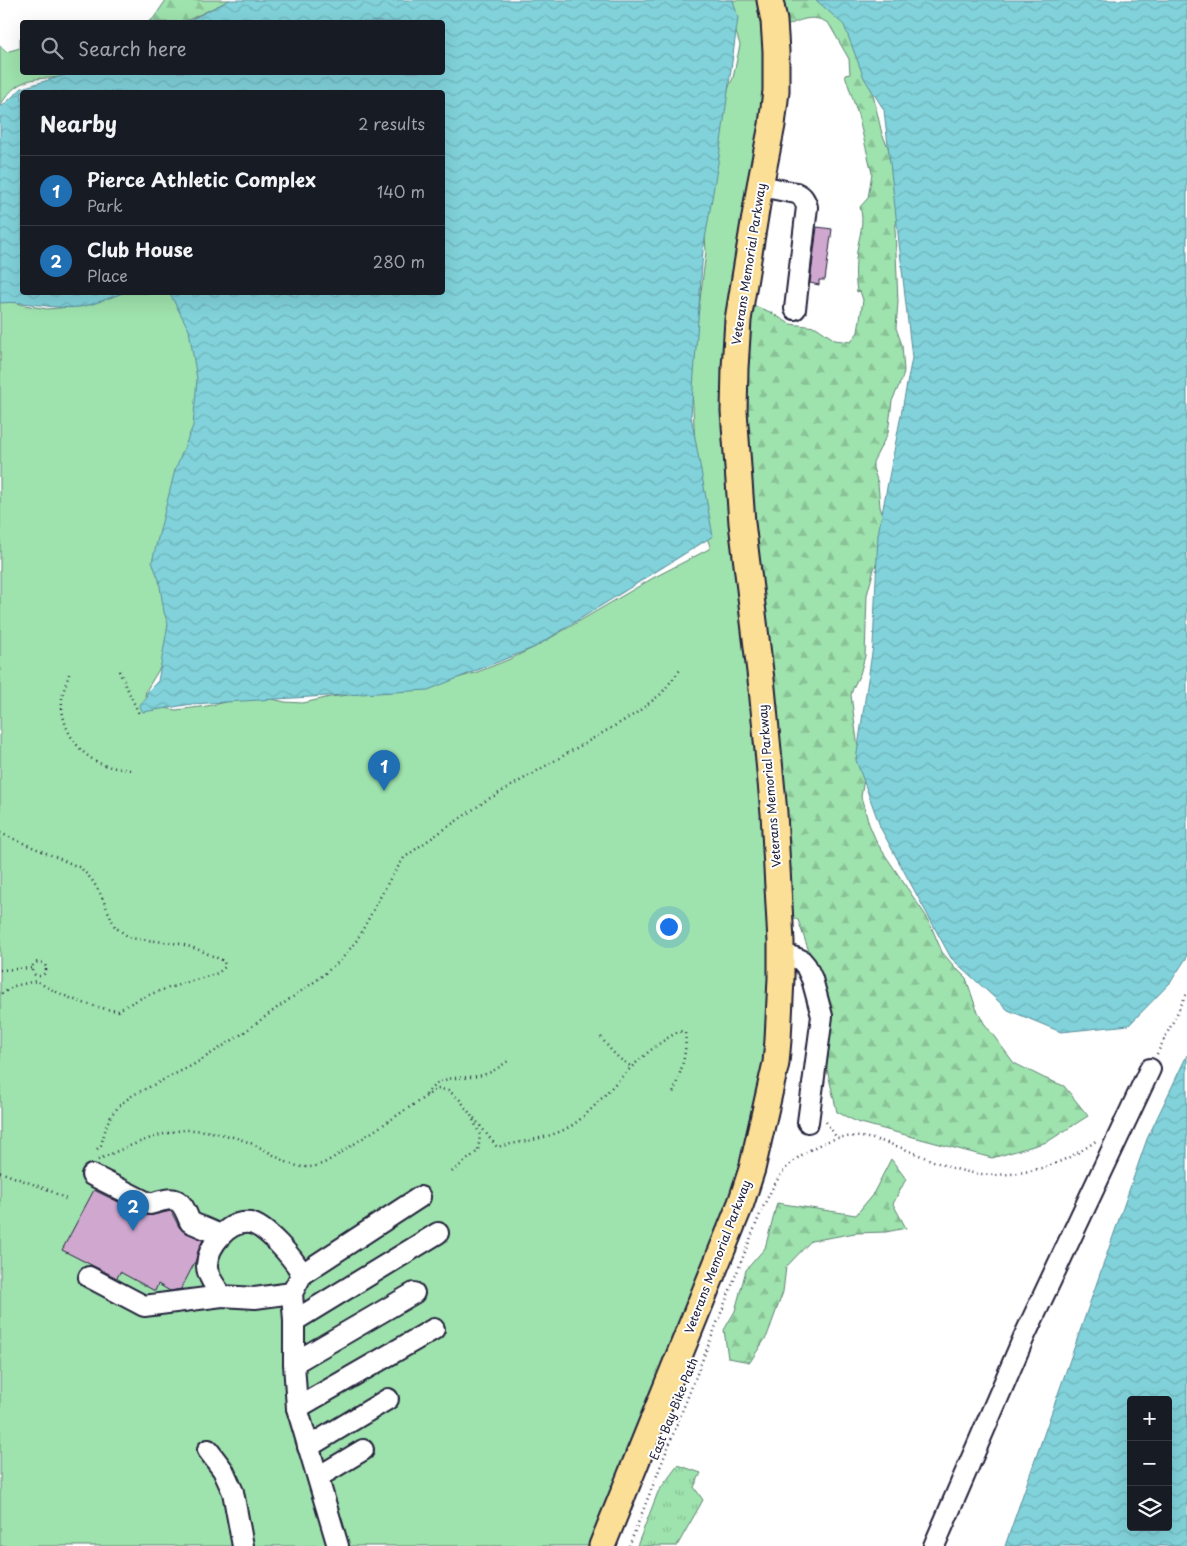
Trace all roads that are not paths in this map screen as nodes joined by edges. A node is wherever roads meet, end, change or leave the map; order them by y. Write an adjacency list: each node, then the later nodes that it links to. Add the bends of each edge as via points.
1 (770, 0): 2 (main road, Veterans Memorial Parkway, via 774,20 776,91)
2 (760, 186): 3 (lane, via 796,193 805,200 807,207); 4 (main road, Veterans Memorial Parkway, via 738,320 734,412 742,523 774,813)
3 (795, 309)
4 (781, 958): 6 (lane, via 802,960 812,979 822,1016); 27 (main road, Veterans Memorial Parkway, via 776,1063 752,1169)
5 (1150, 1069): 28 (lane, via 1024,1337)
6 (808, 1122)
7 (94, 1168): 10 (lane, via 150,1204 167,1199 179,1202 190,1222)
8 (420, 1197): 11 (lane)
9 (438, 1234): 16 (lane)
10 (220, 1235): 11 (lane, via 237,1224 250,1223 268,1233); 15 (lane, via 206,1267)
11 (302, 1274): 13 (lane)
12 (89, 1277): 15 (lane, via 144,1306)
13 (292, 1293): 15 (lane, via 255,1298); 16 (lane)
14 (414, 1293): 18 (lane)
15 (222, 1296)
16 (294, 1321): 18 (lane)
17 (434, 1330): 20 (lane)
18 (294, 1363): 20 (lane)
19 (388, 1400): 21 (lane)
20 (297, 1408): 21 (lane)
21 (308, 1447): 24 (lane)
22 (208, 1450): 25 (lane, via 223,1470 236,1502)
23 (363, 1450): 24 (lane)
24 (318, 1477): 26 (lane)
25 (243, 1546)
26 (338, 1546)
27 (602, 1546)
28 (934, 1546)

